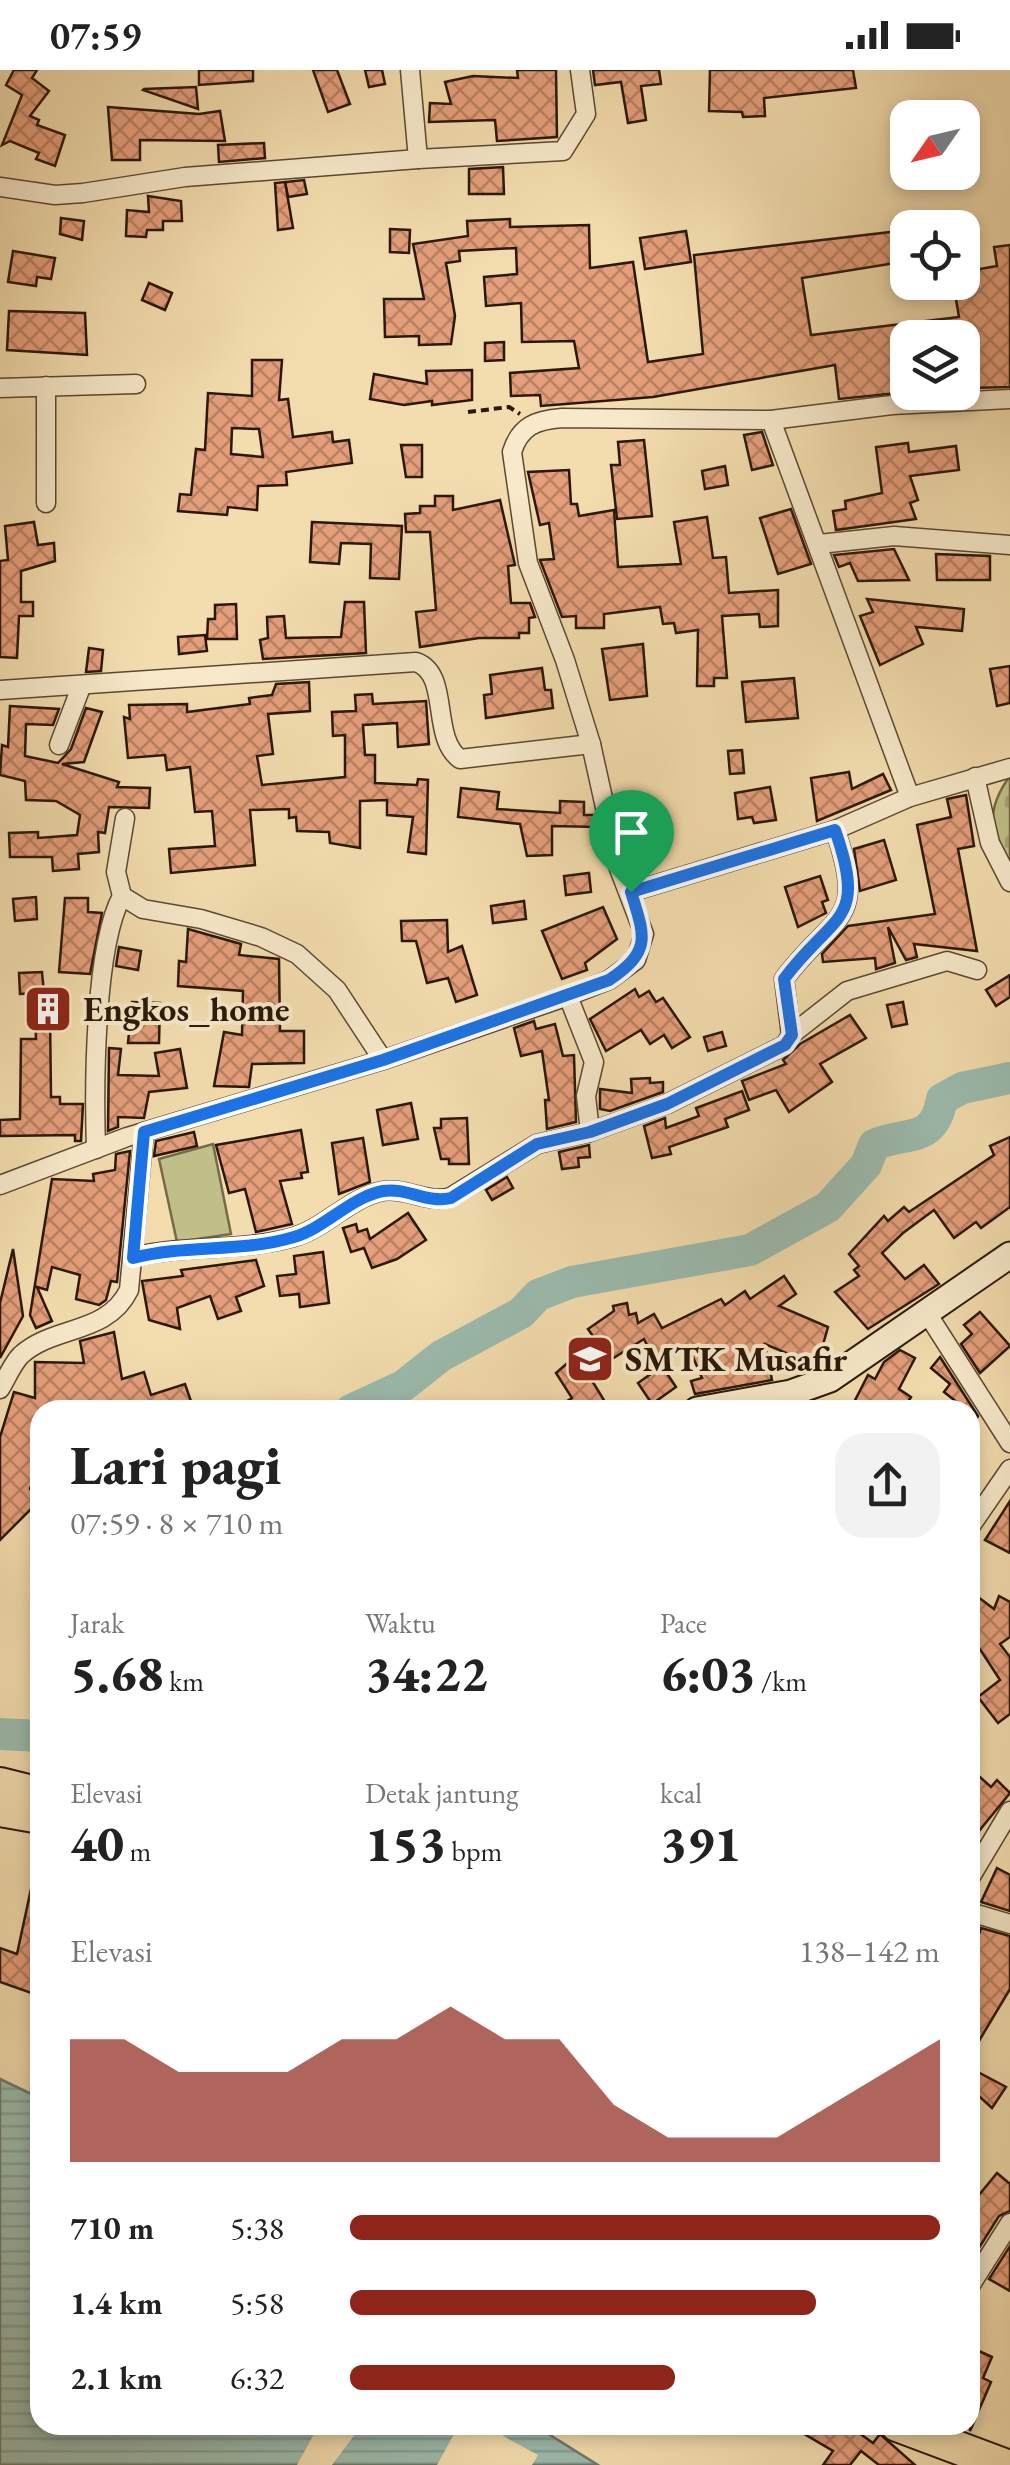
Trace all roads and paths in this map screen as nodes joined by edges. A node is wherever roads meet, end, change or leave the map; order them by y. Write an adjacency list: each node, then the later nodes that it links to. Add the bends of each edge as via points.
1 (410, 70): 3 (street)
2 (580, 70): 3 (street, via 586,114 562,150)
3 (418, 159): 4 (street, via 185,177 56,195)
4 (0, 188)
5 (136, 384): 6 (street)
6 (46, 386): 7 (street); 12 (street)
7 (0, 388)
8 (1010, 399): 10 (street)
9 (468, 412): 11 (path, via 509,407)
10 (770, 420): 11 (street); 13 (street)
11 (532, 422): 17 (street, via 516,440 512,466 528,563)
12 (46, 504)
13 (819, 544): 14 (street, via 894,536); 21 (street)
14 (1010, 545)
15 (81, 687): 16 (street); 17 (street, via 416,662 431,675 446,744 460,759); 18 (street)
16 (0, 690)
17 (591, 744): 25 (street, via 618,866)
18 (58, 745)
19 (1010, 768): 20 (street)
20 (975, 777): 21 (street); 24 (street, via 990,843)
21 (910, 796): 23 (street)
22 (125, 818): 26 (street, via 116,872)
23 (835, 830): 25 (street); 29 (street, via 850,874 848,904 784,979)
24 (1010, 882)
25 (631, 892): 28 (street, via 644,934 636,960 609,980)
26 (122, 896): 30 (street, via 297,954 337,990); 33 (street, via 97,1034)
27 (977, 970): 29 (street, via 947,960 847,990)
28 (568, 996): 30 (street); 32 (street, via 594,1062 586,1096)
29 (792, 1035): 32 (street, via 785,1045 667,1104)
30 (383, 1060): 31 (street)
31 (144, 1132): 33 (street); 36 (street)
32 (590, 1132): 36 (street, via 537,1144 444,1200 387,1190 294,1237 238,1247 170,1248)
33 (96, 1149): 34 (street)
34 (0, 1186)
35 (1010, 1255): 37 (street)
36 (133, 1258): 38 (street, via 122,1304 96,1323 21,1355)
37 (925, 1310): 39 (street); 40 (street)
38 (0, 1389)
39 (798, 1400)
40 (1010, 1443)
41 (1010, 1469): 42 (street)
42 (980, 1513)
43 (0, 1784): 44 (highway)
44 (30, 1792)
45 (0, 1810): 47 (highway)
46 (1010, 1811): 48 (street)
47 (30, 1815)
48 (980, 1861)
49 (980, 1915): 50 (street)
50 (1010, 1924)
51 (1010, 2224): 52 (street)
52 (980, 2270)
53 (924, 2435): 54 (highway)
54 (1004, 2465)

